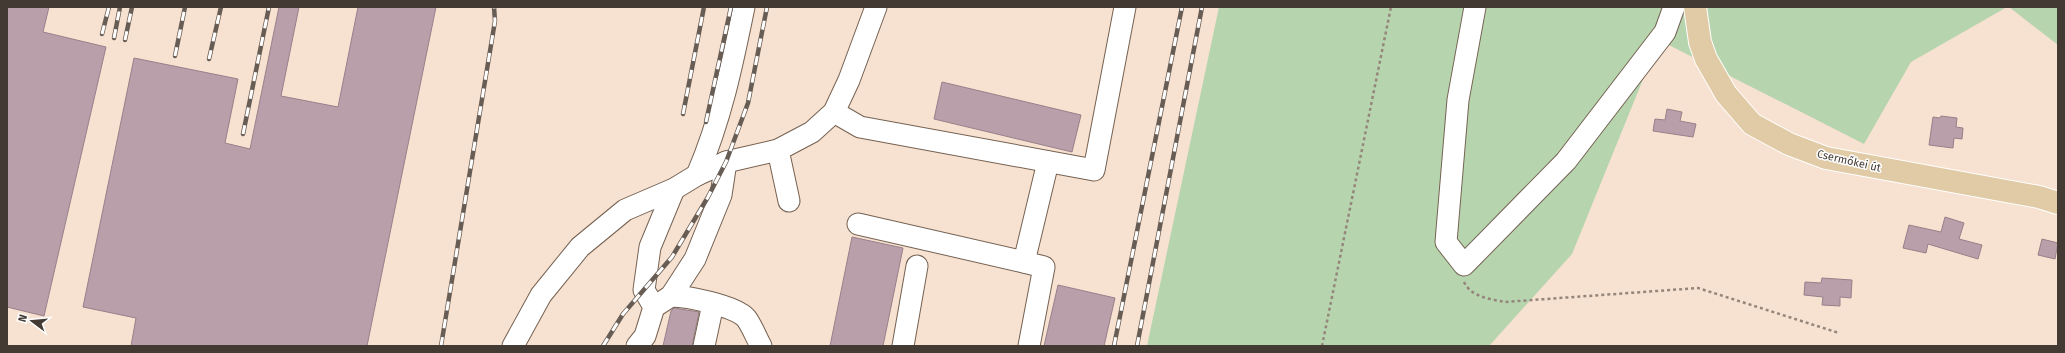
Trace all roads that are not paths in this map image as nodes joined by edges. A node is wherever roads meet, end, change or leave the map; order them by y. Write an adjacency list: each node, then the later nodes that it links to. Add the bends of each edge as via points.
1 (744, 7): 11 (street, via 723,104 712,141)
2 (876, 7): 7 (street, via 849,80)
3 (1125, 7): 10 (street, via 1094,170)
4 (1476, 7): 5 (street, via 1458,100 1446,242 1464,265 1566,161 1665,32)
5 (1674, 7)
6 (1695, 7): 14 (main road, Csermőkei út, via 1700,42 1706,59 1726,94 1752,124 1789,144 1826,158 1857,165 2039,197)
7 (834, 112): 8 (street, via 812,132); 10 (street, via 860,127)
8 (778, 150): 9 (street); 13 (street)
9 (726, 162): 11 (street); 18 (street, via 721,194 695,259)
10 (1048, 162): 16 (street)
11 (697, 175): 12 (street)
12 (674, 189): 18 (street, via 650,247 644,290); 20 (street, via 625,210 580,247 541,295)
13 (789, 201)
14 (2058, 203)
15 (858, 224): 16 (street)
16 (1024, 262): 25 (street, via 1044,266)
17 (918, 266): 24 (street)
18 (662, 302): 19 (street, via 680,296); 21 (street, via 645,336)
19 (713, 304): 22 (street); 23 (street, via 730,308 746,318)
20 (514, 346)
21 (637, 346)
22 (704, 346)
23 (761, 346)
24 (903, 346)
25 (1029, 346)

